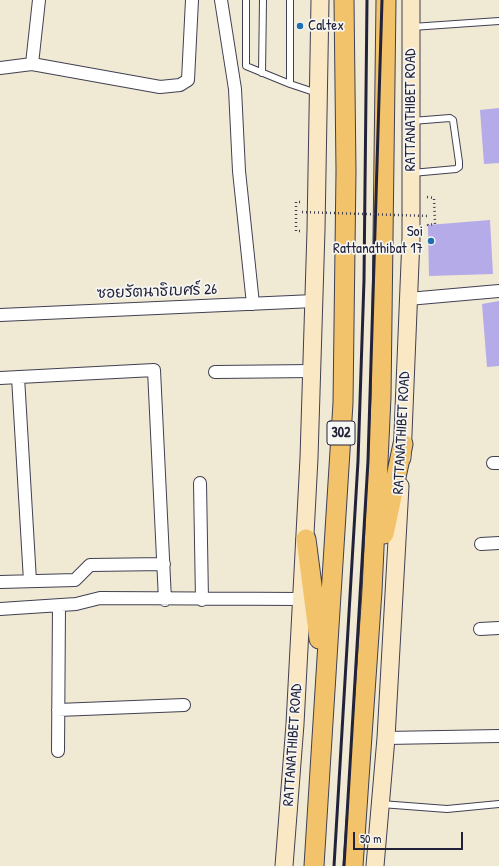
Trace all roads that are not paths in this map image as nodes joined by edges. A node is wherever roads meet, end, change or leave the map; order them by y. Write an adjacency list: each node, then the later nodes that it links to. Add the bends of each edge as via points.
1 (39, 0): 13 (street)
2 (192, 0): 13 (street, via 188,80 184,83 160,87)
3 (221, 0): 23 (street, via 235,89 239,171)
4 (246, 0): 15 (lane, via 246,66)
5 (262, 0): 15 (lane)
6 (290, 0): 16 (lane)
7 (320, 0): 17 (main road, RATTANATHIBET ROAD / 302)
8 (344, 0): 45 (main road, RATTANATHIBET ROAD / 302, via 346,171 343,404)
9 (386, 0): 37 (main road, RATTANATHIBET ROAD, via 381,397)
10 (411, 0): 12 (main road, RATTANATHIBET ROAD)
11 (499, 21): 12 (lane)
12 (411, 27): 18 (main road, RATTANATHIBET ROAD)
13 (32, 64): 14 (street)
14 (0, 68)
15 (262, 73): 16 (lane)
16 (290, 84): 17 (lane)
17 (319, 94): 22 (main road, RATTANATHIBET ROAD / 302)
18 (410, 121): 19 (main road, RATTANATHIBET ROAD); 19 (lane, via 450,118 453,120 459,162 456,169)
19 (411, 174): 21 (main road, RATTANATHIBET ROAD)
20 (499, 291): 21 (street)
21 (408, 299): 29 (main road, RATTANATHIBET ROAD)
22 (314, 301): 23 (street, ซอยรัตนาธิเบศร์ 26); 25 (main road, RATTANATHIBET ROAD / 302)
23 (252, 304): 24 (street, ซอยรัตนาธิเบศร์ 26)
24 (0, 315)
25 (313, 371): 26 (street); 31 (main road, RATTANATHIBET ROAD / 302)
26 (215, 372)
27 (18, 377): 28 (street); 34 (street, via 154,370); 35 (street)
28 (0, 378)
29 (403, 444): 37 (main road); 49 (main road, RATTANATHIBET ROAD)
30 (200, 483): 39 (street)
31 (306, 539): 40 (main road, RATTANATHIBET ROAD / 302); 45 (main road)
32 (499, 543): 33 (street)
33 (481, 544)
34 (164, 564): 35 (street, via 90,565 75,580); 38 (street)
35 (30, 581): 36 (street)
36 (0, 582)
37 (372, 591): 55 (main road, RATTANATHIBET ROAD)
38 (165, 600): 39 (street); 41 (street, via 100,598)
39 (202, 600): 40 (street)
40 (303, 600): 53 (main road, RATTANATHIBET ROAD / 302)
41 (59, 606): 42 (street); 47 (street)
42 (0, 609)
43 (499, 628): 44 (street)
44 (480, 629)
45 (324, 678): 54 (main road, RATTANATHIBET ROAD / 302)
46 (184, 705): 47 (street)
47 (58, 710): 50 (street)
48 (499, 736): 49 (street)
49 (386, 738): 51 (main road, RATTANATHIBET ROAD)
50 (58, 751)
51 (380, 804): 52 (lane, via 447,809); 56 (main road, RATTANATHIBET ROAD)
52 (499, 804)
53 (284, 866)
54 (314, 866)
55 (353, 866)
56 (375, 866)

